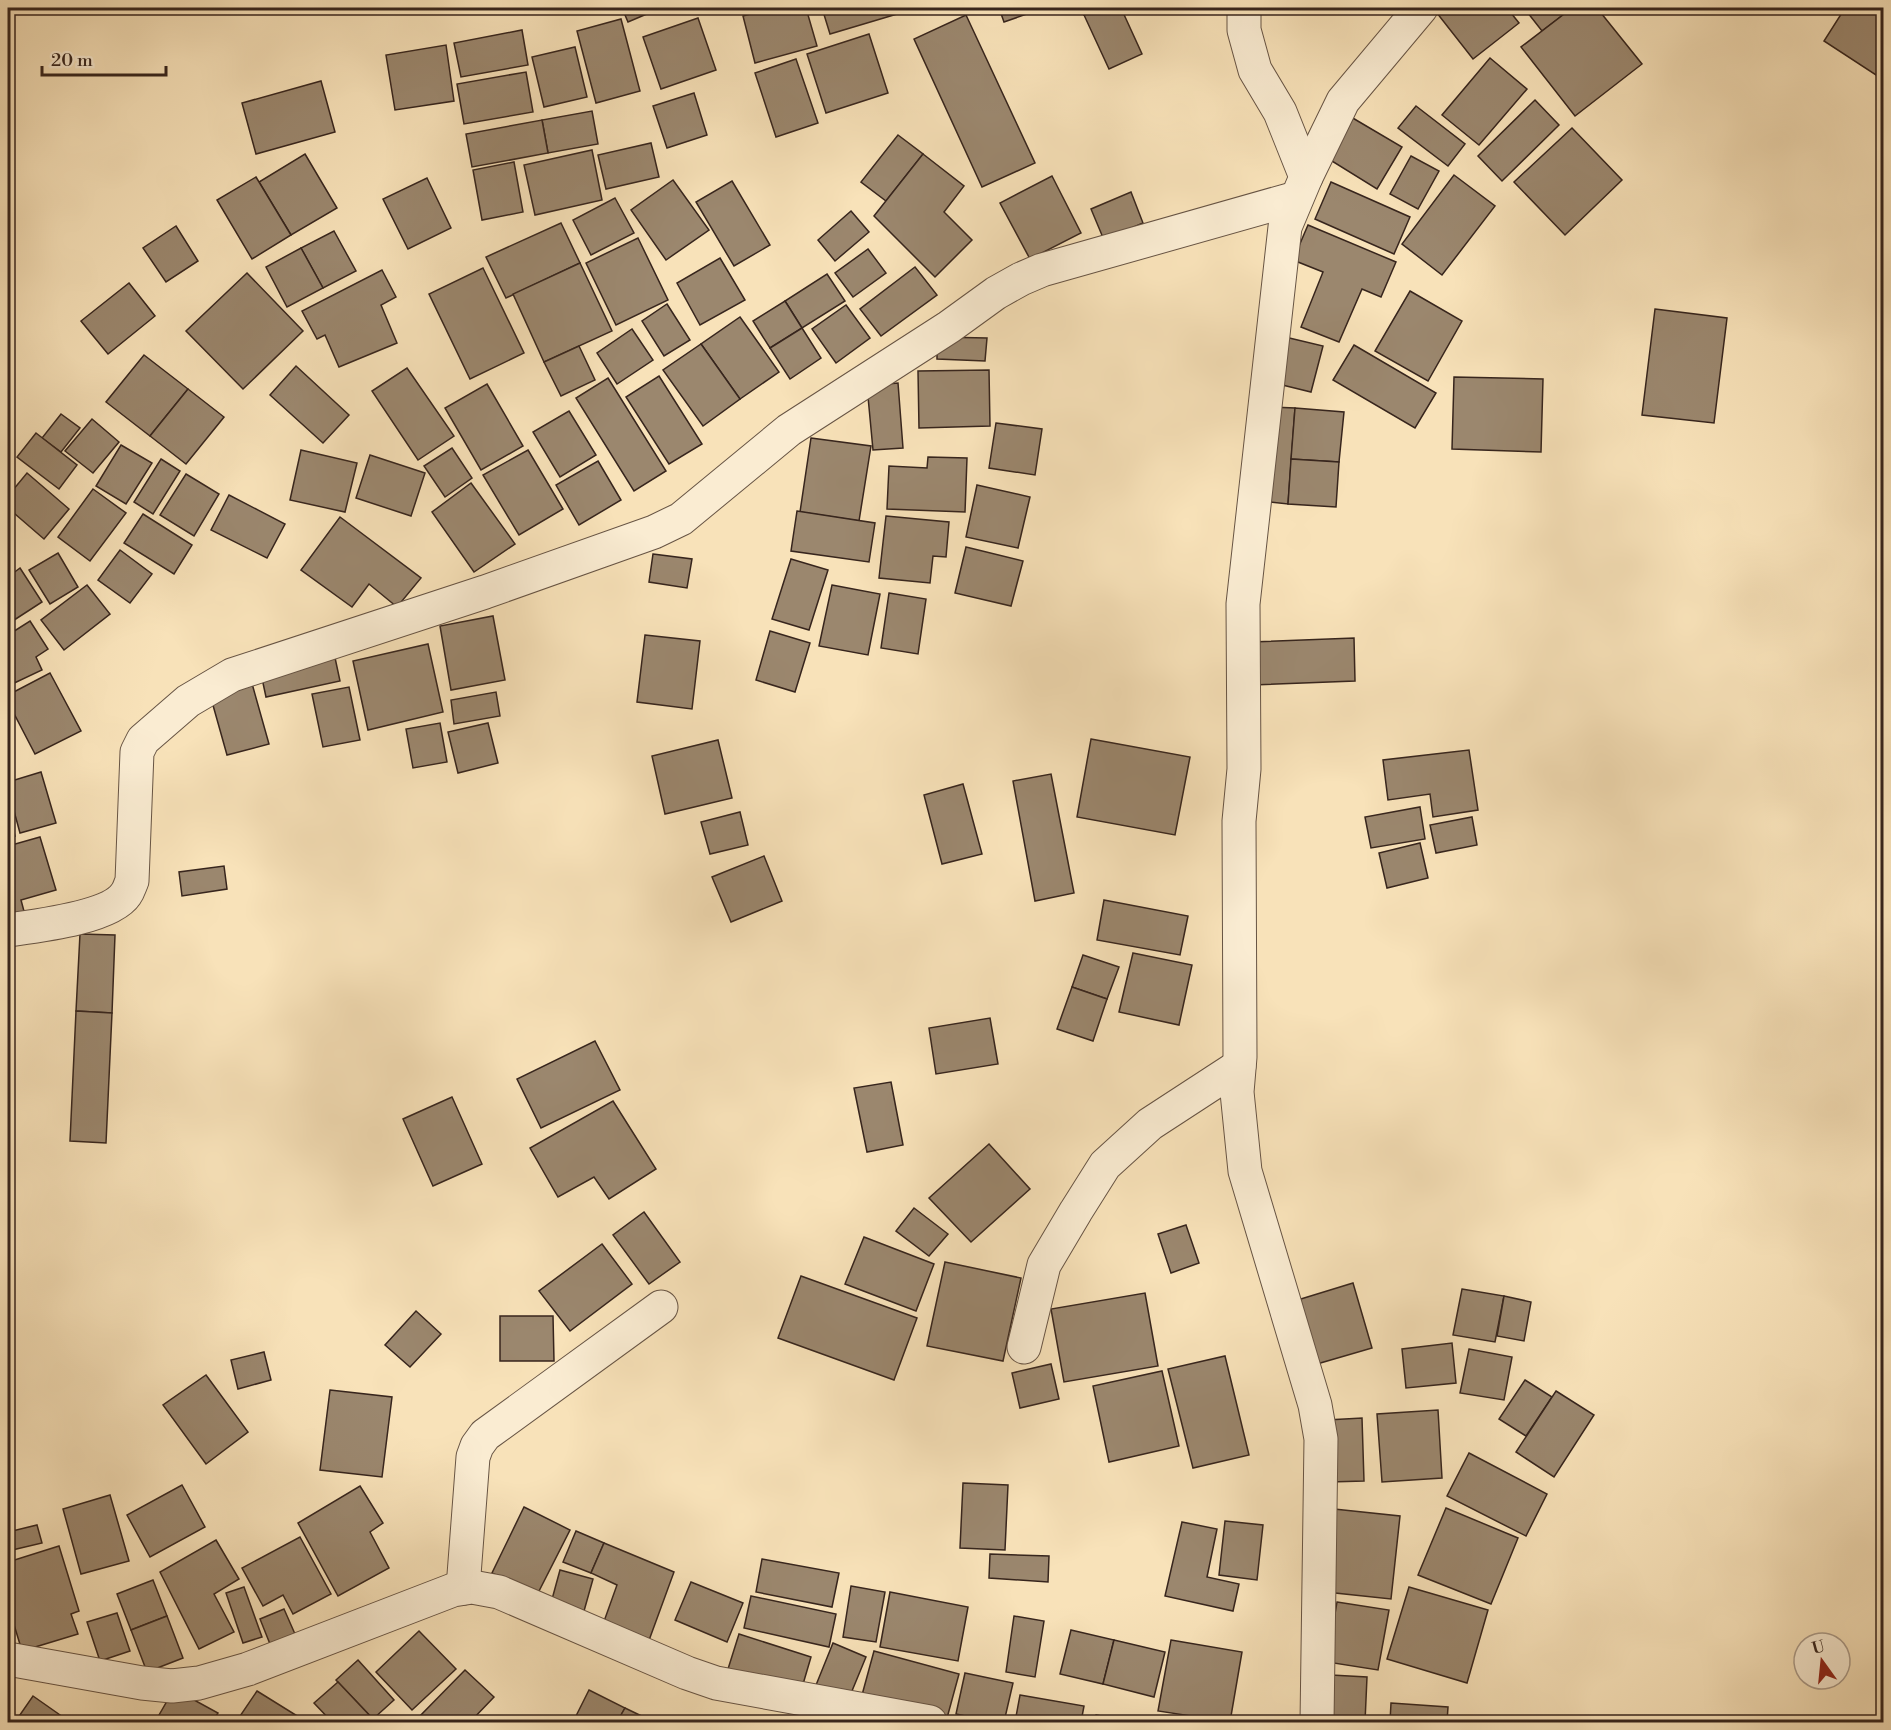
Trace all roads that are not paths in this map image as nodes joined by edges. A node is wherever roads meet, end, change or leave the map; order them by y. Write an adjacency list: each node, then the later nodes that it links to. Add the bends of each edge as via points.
1 (1244, 8): 3 (street, via 1244,30 1255,70 1280,112)
2 (1420, 8): 3 (street, via 1343,101)
3 (1301, 187): 4 (street, via 1021,279 789,430 681,519 654,532 232,675 188,701 143,740 137,752 132,881 126,894 100,912); 5 (street, via 1285,227 1243,604)
4 (8, 930)
5 (1239, 1066): 7 (street, via 1150,1124 1105,1165 1044,1265); 11 (street, via 1238,1112 1245,1171 1315,1405 1321,1439)
6 (661, 1307): 8 (street, via 485,1435 477,1446)
7 (1024, 1347)
8 (463, 1588): 9 (street, via 248,1669 199,1683 142,1683); 10 (street, via 499,1592 716,1683)
9 (8, 1659)
10 (930, 1722)
11 (1317, 1722)

